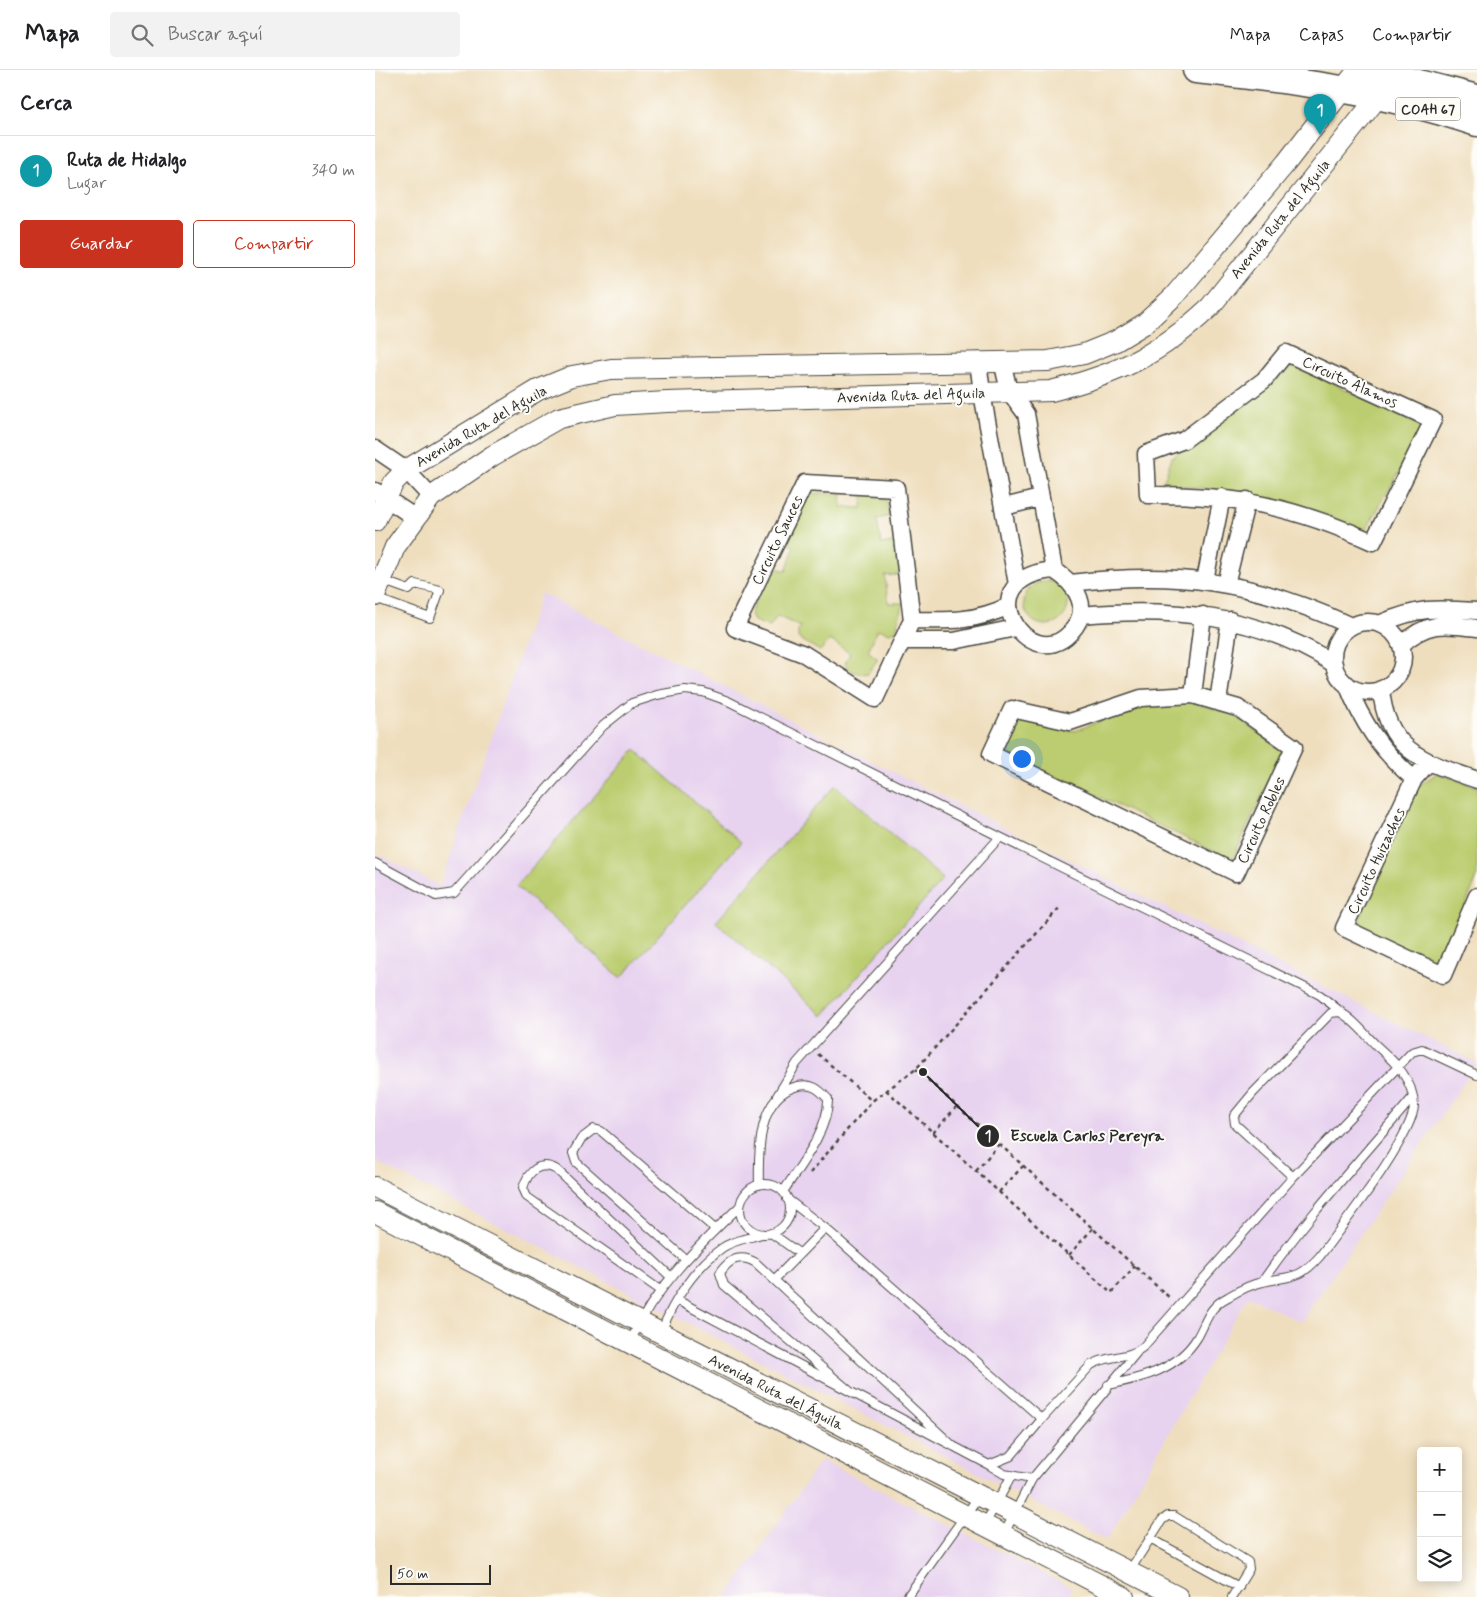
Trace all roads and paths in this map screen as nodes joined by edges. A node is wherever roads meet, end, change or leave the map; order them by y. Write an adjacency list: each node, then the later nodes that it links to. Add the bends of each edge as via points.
1 (1196, 70): 4 (main road, COAH 67, via 1298,80)
2 (1369, 70): 5 (main road, COAH 67)
3 (1440, 70): 6 (main road)
4 (1350, 80): 5 (main road, COAH 67); 8 (street, Avenida Ruta del Aguila, via 1286,163 1174,296 1144,324)
5 (1391, 81): 6 (main road, COAH 67); 7 (main road, COAH 67); 11 (street, Avenida Ruta del Aguila, via 1210,307 1161,348)
6 (1467, 96)
7 (1477, 123)
8 (1085, 354): 10 (street, Avenida Ruta del Aguila, via 1048,361); 11 (street)
9 (978, 361): 10 (street, Avenida Ruta del Aguila); 13 (street); 15 (street, Avenida Ruta del Aguila, via 611,369 572,376 537,390)
10 (1002, 361): 12 (street)
11 (1089, 382): 12 (street, Avenida Ruta del Aguila, via 1051,391)
12 (1009, 391): 13 (street, Avenida Ruta del Aguila); 19 (street, via 1026,414)
13 (982, 393): 17 (street, Avenida Ruta del Aguila, via 615,405 559,418 492,456); 21 (street)
14 (375, 449): 15 (street)
15 (406, 470): 16 (street, Avenida Ruta del Aguila); 17 (street)
16 (380, 494): 22 (street); 23 (street, Avenida Ruta del Aguila)
17 (431, 497): 22 (street, Avenida Ruta del Aguila)
18 (1222, 497): 20 (street, Circuito Alamos); 20 (street, Circuito Alamos, via 1148,495 1146,454 1184,440 1264,380 1286,353 1433,420 1373,542 1324,521); 25 (street)
19 (1040, 498): 21 (street); 24 (street)
20 (1247, 500): 28 (street)
21 (1004, 507): 27 (street)
22 (414, 517): 29 (street, Avenida Ruta del Aguila, via 395,547)
23 (375, 521)
24 (1054, 570): 26 (street); 27 (street, via 1026,576)
25 (1205, 580): 26 (street, via 1115,578); 28 (street)
26 (1071, 583): 33 (street, via 1081,602)
27 (1017, 584): 30 (street)
28 (1226, 584): 40 (street, via 1269,593 1311,607)
29 (377, 591): 29 (lane, via 430,618 440,590 415,584 409,590)
30 (1009, 606): 37 (street, via 990,615); 41 (street)
31 (1433, 608): 32 (street); 38 (street, via 1415,610); 39 (street)
32 (1477, 611)
33 (1081, 615): 34 (street, via 1124,611); 41 (street, via 1069,635 1058,641 1035,642)
34 (1203, 615): 36 (street); 49 (street)
35 (912, 620): 37 (street); 43 (street, Circuito Sauces); 43 (street, Circuito Sauces, via 895,488 805,483 735,628 804,654 875,699)
36 (1230, 620): 46 (street, via 1262,628 1300,644); 50 (street)
37 (954, 622): 44 (street)
38 (1379, 624): 40 (street); 45 (street, via 1389,628)
39 (1433, 625): 42 (street); 45 (street, via 1413,634)
40 (1351, 626): 46 (street, via 1337,642)
41 (1015, 628): 44 (street)
42 (1477, 628)
43 (903, 641): 44 (street)
44 (954, 641)
45 (1401, 645): 48 (street, via 1402,666 1397,676)
46 (1334, 664): 47 (street)
47 (1347, 684): 48 (street, via 1357,690); 52 (street)
48 (1381, 690): 51 (street)
49 (1193, 695): 50 (street, Circuito Robles); 50 (street, Circuito Robles, via 1141,698 1070,722 1012,709 991,754 1237,873 1294,748 1237,708)
50 (1218, 702)
51 (1389, 726): 52 (street); 53 (street, via 1405,748)
52 (1370, 733): 54 (street)
53 (1428, 763): 54 (street, Circuito Huizaches); 55 (street)
54 (1414, 779): 58 (street, Circuito Huizaches, via 1344,928 1443,975)
55 (1477, 780)
56 (1000, 837): 57 (lane, via 728,701 703,692 685,690 632,703 603,726 454,893 436,896); 60 (lane, via 1320,995); 61 (lane)
57 (375, 863)
58 (1477, 896)
59 (1061, 906): 63 (path)
60 (1343, 1013): 62 (lane); 75 (lane, via 1331,1013 1234,1116 1235,1124)
61 (811, 1048): 66 (lane, via 797,1063); 68 (path)
62 (1398, 1066): 64 (lane, via 1416,1049 1422,1049); 67 (lane, via 1408,1080); 75 (lane)
63 (916, 1069): 65 (path); 69 (path)
64 (1477, 1075)
65 (886, 1090): 68 (path); 70 (path)
66 (777, 1096): 76 (lane, via 760,1140); 78 (lane, via 806,1085 821,1090 828,1099 823,1123 811,1148)
67 (1413, 1097): 93 (lane, via 1315,1212); 93 (lane, via 1413,1115 1406,1130 1320,1256 1309,1269 1297,1276)
68 (872, 1100): 74 (path)
69 (957, 1106): 70 (path); 71 (path)
70 (933, 1132): 73 (path)
71 (999, 1144): 72 (path); 73 (path)
72 (1023, 1166): 79 (path); 84 (path)
73 (976, 1171): 79 (path)
74 (807, 1176)
75 (1293, 1177): 96 (lane)
76 (759, 1185): 78 (lane, via 767,1184); 81 (lane, via 747,1192)
77 (375, 1187): 97 (street, Avenida Ruta del Águila)
78 (783, 1192): 80 (lane)
79 (999, 1192): 88 (path)
80 (787, 1199): 83 (lane); 86 (lane, via 789,1216 779,1230)
81 (740, 1206): 85 (lane); 86 (lane, via 748,1227)
82 (375, 1212): 99 (street, Avenida Ruta del Águila)
83 (825, 1228): 87 (lane); 105 (lane)
84 (1093, 1228): 88 (path); 90 (path)
85 (715, 1229): 89 (lane); 89 (lane, via 601,1131 594,1129 581,1139 573,1153 576,1162)
86 (767, 1233): 87 (lane); 95 (lane, via 721,1248)
87 (799, 1253): 92 (lane)
88 (1069, 1255): 90 (path, via 1111,1293)
89 (685, 1259): 91 (lane)
90 (1135, 1266): 96 (path)
91 (671, 1277): 94 (lane); 94 (lane, via 557,1170 540,1165 526,1180 523,1188 527,1197)
92 (775, 1279): 103 (lane, via 746,1257 731,1260 720,1273 724,1285); 106 (lane)
93 (1262, 1282): 102 (lane, via 1215,1304 1197,1338 1176,1361 1140,1378)
94 (660, 1290): 97 (lane)
95 (677, 1300): 98 (lane); 103 (lane)
96 (1179, 1306): 100 (lane)
97 (639, 1322): 98 (street, Avenida Ruta del Águila); 99 (lane)
98 (661, 1333): 101 (street, Avenida Ruta del Águila)
99 (630, 1342): 104 (street, Avenida Ruta del Águila)
100 (1138, 1351): 102 (lane); 105 (lane, via 1091,1365)
101 (760, 1384): 104 (street); 110 (street, Avenida Ruta del Águila)
102 (1108, 1385): 109 (lane)
103 (851, 1392): 106 (lane)
104 (750, 1404): 112 (street, Avenida Ruta del Águila)
105 (1042, 1419): 107 (lane, via 1011,1456)
106 (953, 1446): 107 (lane)
107 (989, 1465): 108 (lane)
108 (1012, 1475): 109 (lane); 110 (lane)
109 (1032, 1478): 111 (lane)
110 (987, 1500): 111 (street, Avenida Ruta del Águila); 112 (lane); 113 (lane)
111 (1014, 1514): 114 (lane); 116 (street, Avenida Ruta del Águila)
112 (966, 1516): 113 (street, Avenida Ruta del Águila); 120 (lane)
113 (985, 1525): 114 (street, Avenida Ruta del Águila)
114 (1003, 1535): 118 (street, Avenida Ruta del Águila)
115 (1150, 1538): 117 (lane); 119 (lane); 119 (lane, via 1165,1518 1174,1516 1249,1562 1249,1569)
116 (1109, 1562): 117 (street, Avenida Ruta del Águila); 118 (street)
117 (1129, 1572): 122 (street, Avenida Ruta del Águila)
118 (1099, 1584): 121 (street, Avenida Ruta del Águila)
119 (1239, 1587): 123 (lane)
120 (907, 1597)
121 (1124, 1597)
122 (1178, 1597)
123 (1232, 1597)

